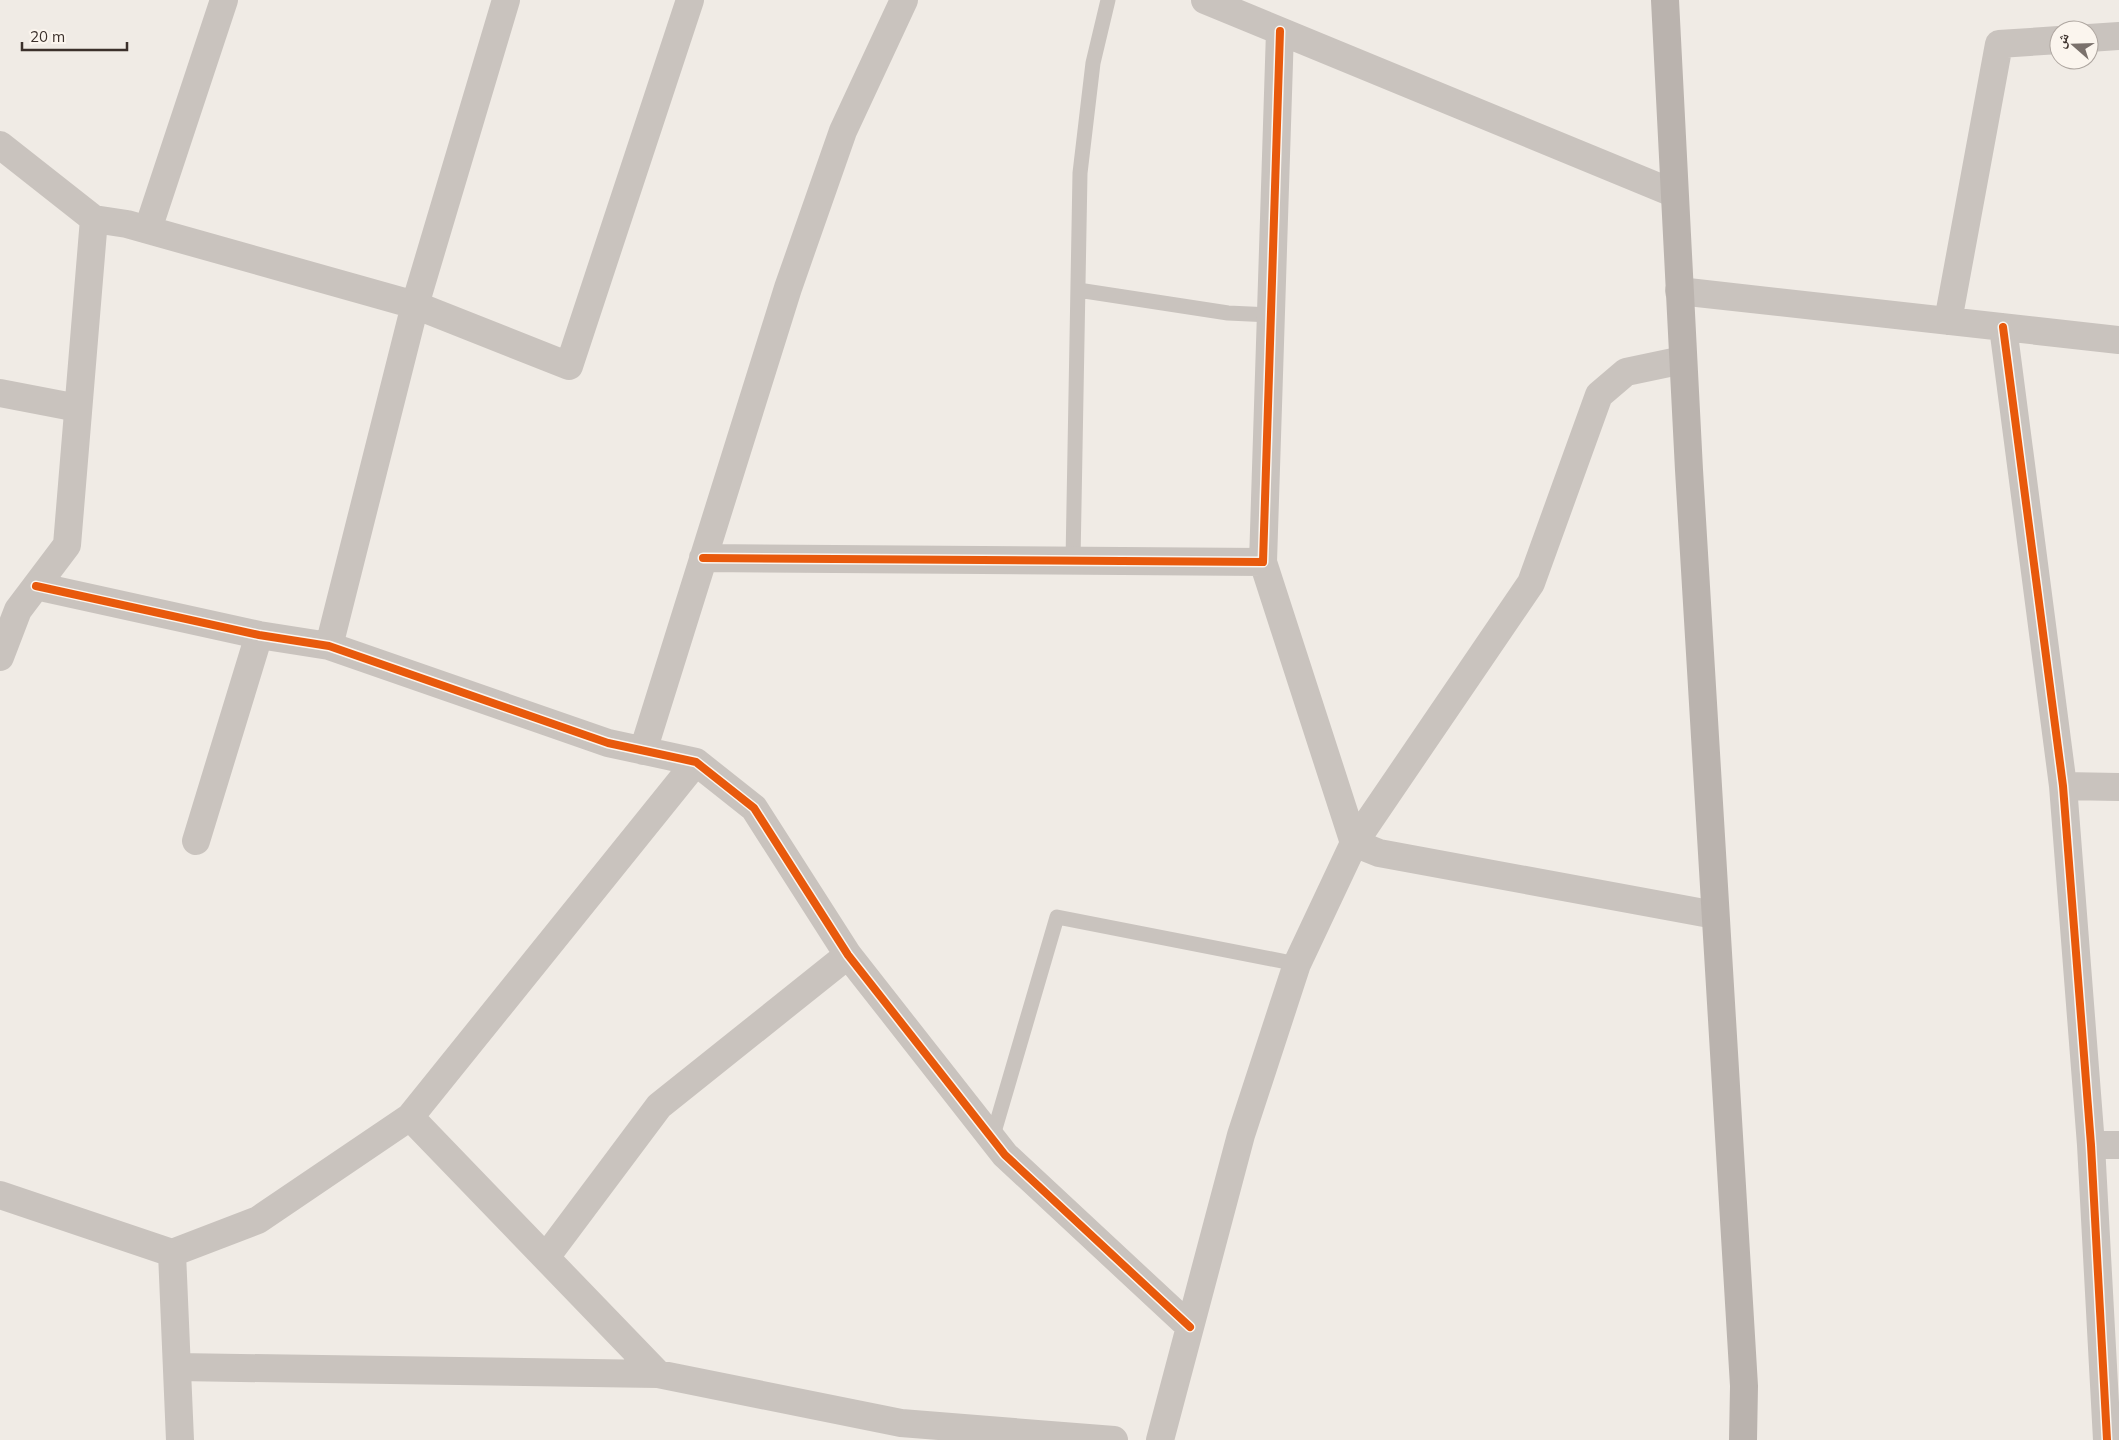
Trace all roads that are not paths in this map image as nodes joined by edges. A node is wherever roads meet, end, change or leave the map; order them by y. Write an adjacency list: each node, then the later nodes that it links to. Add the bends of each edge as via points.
1 (224, 0): 15 (street)
2 (506, 0): 18 (street)
3 (690, 0): 18 (street, via 569,366)
4 (904, 0): 26 (street, via 843,131 788,288)
5 (1108, 0): 16 (lane, via 1092,63 1080,173)
6 (1665, 0): 13 (main road)
7 (1220, 3): 8 (street)
8 (1280, 31): 13 (street); 19 (street)
9 (2119, 36): 10 (street)
10 (2099, 37)
11 (2049, 41): 20 (street, via 1999,44)
12 (0, 146): 14 (street)
13 (1673, 193): 17 (main road)
14 (94, 219): 15 (street); 25 (street)
15 (148, 229): 18 (street)
16 (1078, 290): 19 (lane, via 1228,313); 27 (lane)
17 (1679, 291): 20 (street); 23 (main road)
18 (416, 305): 31 (street)
19 (1271, 315): 28 (street)
20 (1948, 321): 21 (street)
21 (2003, 327): 22 (street); 35 (street)
22 (2119, 340)
23 (1682, 360): 38 (street, via 1626,372 1599,396 1531,583); 39 (main road)
24 (0, 393): 25 (street)
25 (78, 408): 29 (street, via 67,545)
26 (704, 558): 27 (street); 33 (street)
27 (1073, 561): 28 (street)
28 (1263, 562): 38 (street)
29 (36, 586): 30 (street); 32 (street, via 18,610)
30 (259, 635): 31 (street); 37 (street)
31 (329, 646): 33 (street, via 608,743)
32 (0, 657)
33 (643, 751): 34 (street)
34 (696, 762): 40 (street, via 754,808); 42 (street)
35 (2063, 786): 36 (street); 44 (street)
36 (2119, 786)
37 (196, 841)
38 (1354, 843): 39 (street, via 1379,853); 41 (street)
39 (1715, 915): 56 (main road)
40 (848, 955): 43 (street); 48 (street, via 660,1106)
41 (1298, 964): 43 (lane, via 1057,917); 49 (street, via 1241,1135)
42 (410, 1117): 47 (street, via 258,1220); 48 (street)
43 (992, 1139): 49 (street, via 1004,1155)
44 (2091, 1145): 45 (street); 57 (street)
45 (2119, 1145)
46 (0, 1195): 47 (street)
47 (172, 1253): 50 (street)
48 (546, 1257): 51 (street)
49 (1190, 1327): 55 (street)
50 (177, 1367): 51 (street); 53 (street)
51 (658, 1374): 52 (street)
52 (901, 1431): 54 (street)
53 (180, 1440)
54 (1114, 1440)
55 (1160, 1440)
56 (1745, 1440)
57 (2106, 1440)

